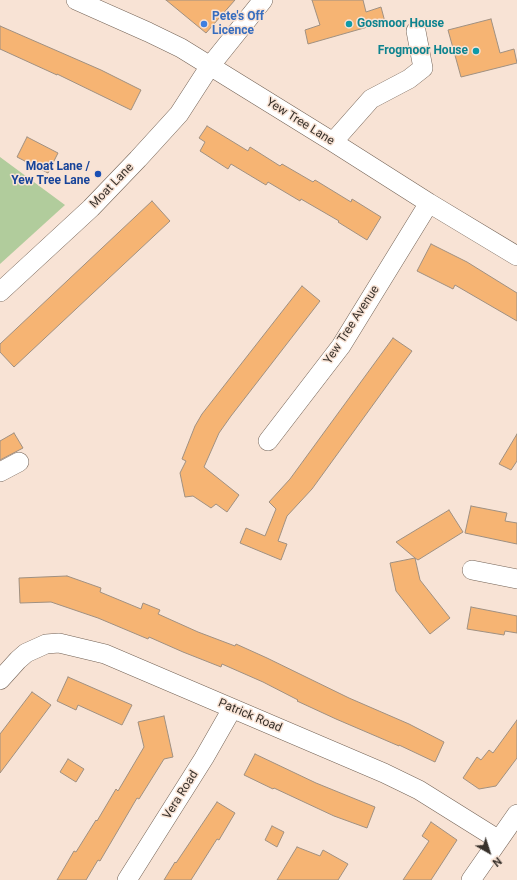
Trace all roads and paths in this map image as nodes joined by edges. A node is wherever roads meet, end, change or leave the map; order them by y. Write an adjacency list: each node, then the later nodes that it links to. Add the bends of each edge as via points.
1 (76, 0): 4 (street, Yew Tree Lane, via 155,35)
2 (263, 0): 4 (street, Moat Lane)
3 (416, 31): 5 (street, via 423,68 409,79 371,99)
4 (210, 66): 5 (street, Yew Tree Lane); 8 (street, Moat Lane, via 179,114 138,159 91,208)
5 (333, 142): 6 (street, Yew Tree Lane)
6 (429, 203): 7 (street, Yew Tree Lane); 9 (street, Yew Tree Avenue, via 341,346)
7 (517, 256)
8 (0, 292)
9 (268, 441)
10 (19, 462): 11 (street)
11 (0, 472)
12 (472, 570): 13 (street)
13 (517, 579)
14 (0, 680): 15 (street, Patrick Road, via 26,653 46,644 59,643 105,654)
15 (232, 709): 17 (street, Patrick Road, via 419,790); 18 (street, Vera Road)
16 (517, 814): 17 (street)
17 (498, 840): 19 (street)
18 (127, 880)
19 (471, 880)

